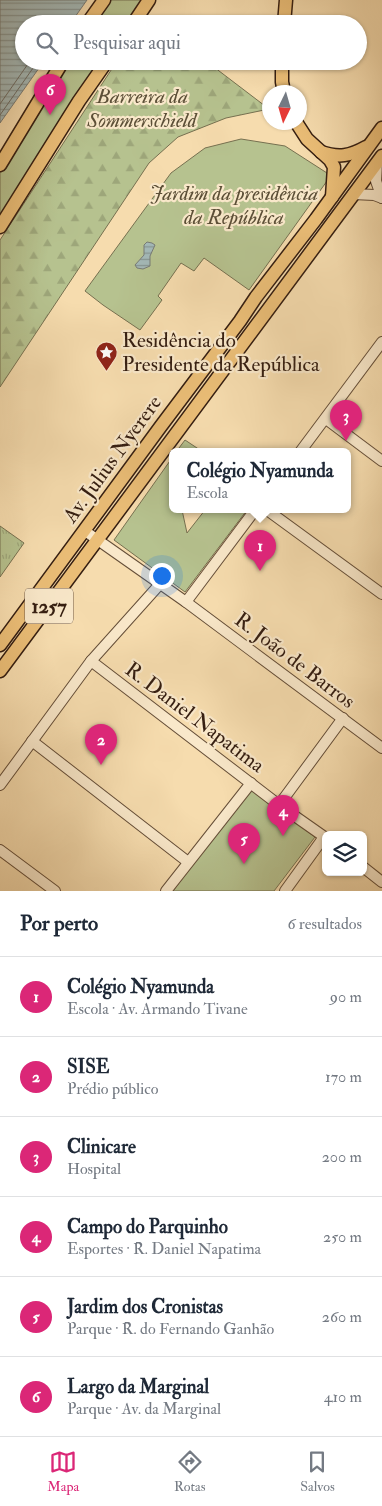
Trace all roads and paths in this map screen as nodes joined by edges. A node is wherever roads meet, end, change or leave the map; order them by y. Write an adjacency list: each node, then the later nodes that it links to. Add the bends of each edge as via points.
1 (104, 0): 4 (main road)
2 (148, 0): 5 (main road)
3 (286, 0): 6 (main road)
4 (94, 15)
5 (139, 15)
6 (285, 15)
7 (58, 70): 16 (main road)
8 (101, 70): 21 (main road)
9 (282, 70): 10 (main road)
10 (283, 85)
11 (301, 130): 14 (main road)
12 (381, 131): 13 (main road, Av. Julius Nyerere)
13 (369, 145): 14 (main road, via 346,156); 18 (main road, Av. Julius Nyerere)
14 (321, 152): 18 (main road, via 334,167)
15 (380, 159): 17 (main road, Av. Julius Nyerere); 19 (street, via 376,181)
16 (0, 165)
17 (354, 194): 19 (street); 22 (main road, Av. Julius Nyerere / 1257)
18 (332, 197): 20 (main road, Av. Julius Nyerere / 1257)
19 (382, 198)
20 (316, 219): 22 (main road); 23 (main road, Av. Julius Nyerere / 1257)
21 (0, 227)
22 (328, 228): 24 (main road, Av. Julius Nyerere / 1257)
23 (240, 321): 24 (main road); 27 (main road, Av. Julius Nyerere / 1257)
24 (252, 330): 28 (main road, Av. Julius Nyerere / 1257)
25 (382, 342): 26 (street)
26 (326, 419): 29 (street); 30 (street)
27 (161, 426): 28 (main road); 33 (main road, Av. Julius Nyerere / 1257)
28 (174, 436): 34 (main road, Av. Julius Nyerere / 1257)
29 (303, 448)
30 (382, 461)
31 (253, 513): 37 (street)
32 (271, 513): 36 (street)
33 (85, 531): 34 (street, R. João de Barros); 38 (main road, Av. Julius Nyerere / 1257)
34 (98, 540): 35 (street, R. João de Barros); 39 (main road, Av. Julius Nyerere / 1257)
35 (160, 584): 37 (street, R. João de Barros); 41 (street)
36 (382, 594)
37 (186, 602): 43 (street, R. João de Barros)
38 (8, 634): 39 (main road); 40 (main road, Av. Julius Nyerere / 1257)
39 (21, 643): 42 (main road, Av. Julius Nyerere / 1257)
40 (0, 646)
41 (91, 661): 44 (street); 46 (street, R. Daniel Napatima)
42 (0, 671)
43 (343, 718): 45 (street, R. João de Barros); 48 (street)
44 (32, 741): 47 (street); 52 (street)
45 (382, 748)
46 (250, 783): 48 (street, R. Daniel Napatima); 52 (street)
47 (0, 785)
48 (278, 805): 49 (street, R. Daniel Napatima)
49 (322, 836)
50 (322, 842): 57 (street)
51 (0, 850): 55 (street)
52 (188, 862): 56 (street)
53 (367, 870): 54 (street)
54 (382, 882)
55 (55, 891)
56 (166, 891)
57 (285, 891)

